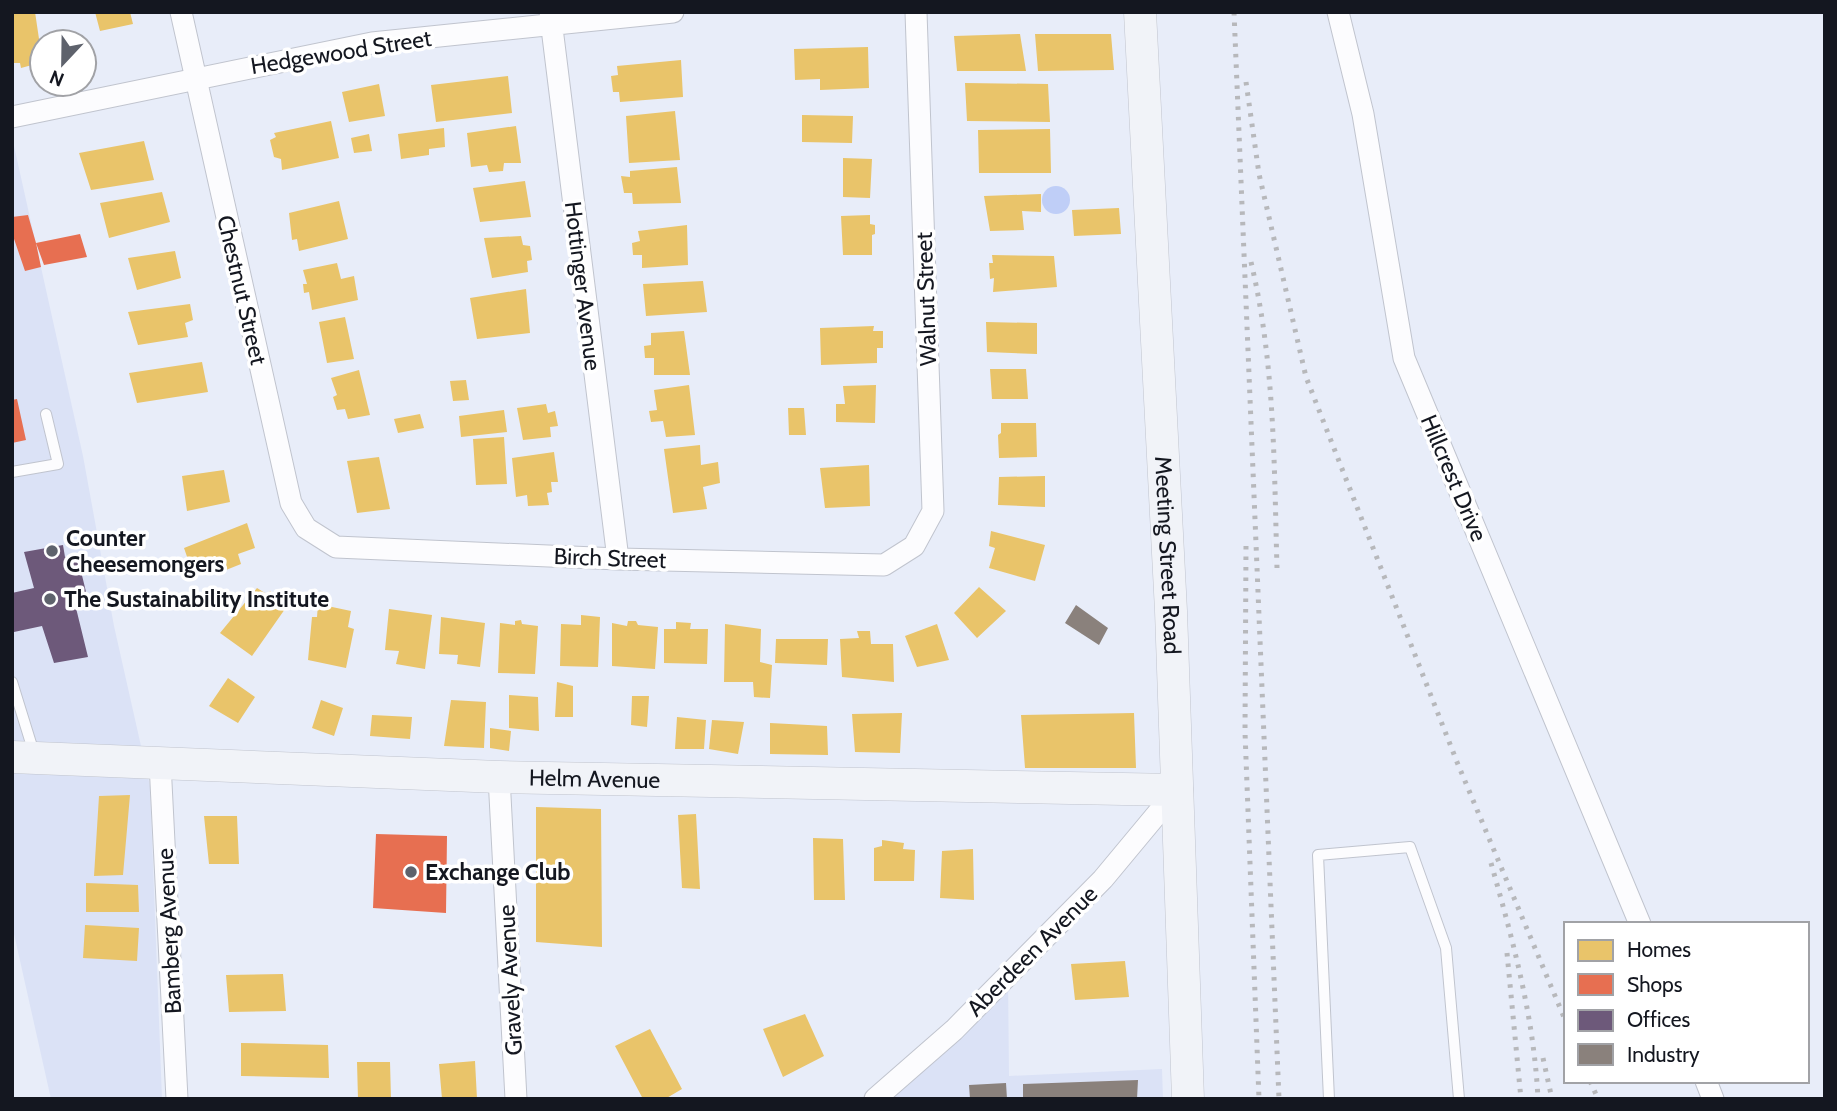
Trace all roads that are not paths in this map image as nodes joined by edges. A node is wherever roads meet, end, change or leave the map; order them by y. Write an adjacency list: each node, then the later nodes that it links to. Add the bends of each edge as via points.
1 (181, 12): 7 (street, Chestnut Street)
2 (673, 12): 6 (street, Hedgewood Street)
3 (916, 12): 13 (street, Walnut Street, via 933,511 914,547)
4 (1140, 12): 18 (street, Meeting Street Road)
5 (1338, 12): 19 (street, Hillcrest Drive, via 1363,114 1404,358)
6 (550, 18): 7 (street, Hedgewood Street, via 372,43); 12 (street, Hottinger Avenue)
7 (194, 77): 8 (street, Hedgewood Street); 11 (street, Chestnut Street, via 291,503 306,527)
8 (12, 117)
9 (46, 414): 10 (lane, via 58,464)
10 (12, 472)
11 (336, 547): 12 (street, Birch Street)
12 (618, 559): 13 (street, Birch Street)
13 (884, 565)
14 (12, 682): 15 (lane)
15 (24, 758): 16 (street, Helm Avenue)
16 (160, 763): 17 (street, Helm Avenue); 20 (street, Bamberg Avenue)
17 (499, 777): 18 (street, Helm Avenue); 21 (street, Gravely Avenue)
18 (1177, 790): 22 (street, Aberdeen Avenue, via 1103,879 954,1030); 23 (street, Meeting Street Road)
19 (1639, 922)
20 (177, 1099)
21 (516, 1099)
22 (875, 1099)
23 (1188, 1099)
24 (1329, 1099): 25 (lane, via 1318,855 1410,847 1446,948)
25 (1459, 1099)

